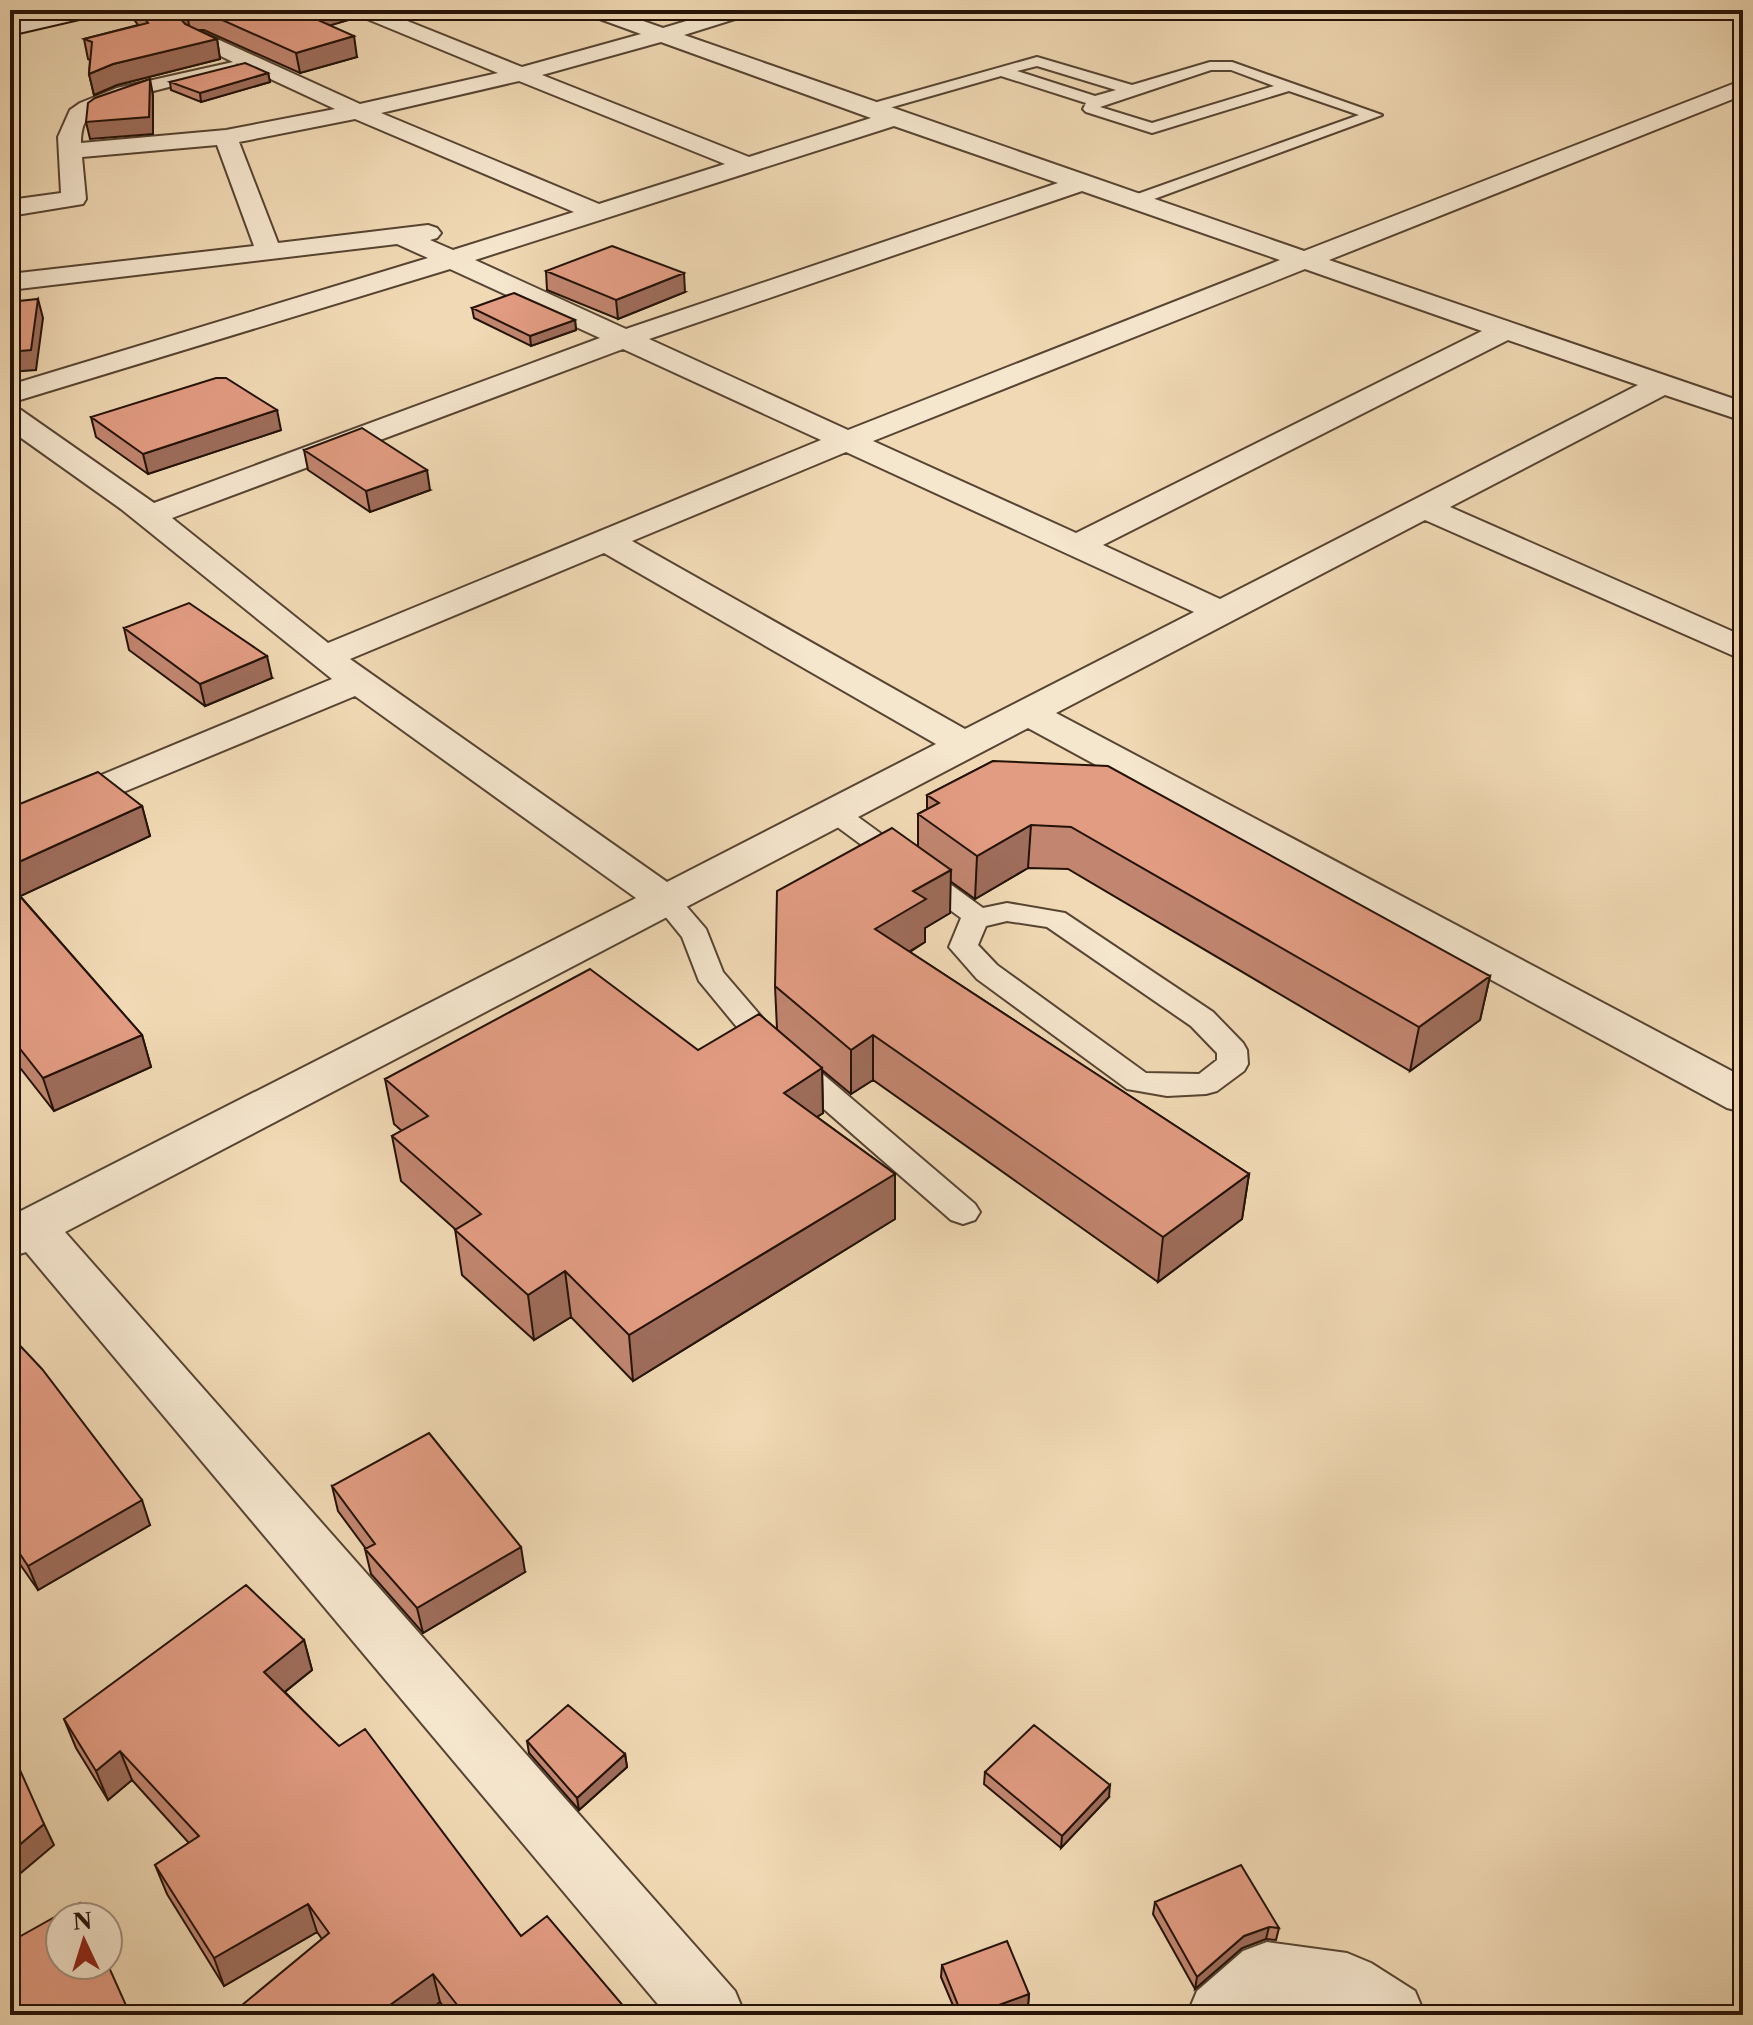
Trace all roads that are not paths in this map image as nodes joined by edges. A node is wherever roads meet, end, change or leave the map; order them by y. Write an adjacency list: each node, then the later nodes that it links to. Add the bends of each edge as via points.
1 (94, 10): 5 (street)
2 (362, 10): 10 (street)
3 (593, 10): 6 (street)
4 (744, 10): 6 (street)
5 (10, 29)
6 (664, 35): 10 (street); 15 (street)
7 (197, 37): 8 (street)
8 (247, 62): 16 (street); 19 (street, via 126,93 80,112 69,130)
9 (1000, 71): 13 (lane, via 1037,61); 14 (lane); 15 (lane)
10 (519, 73): 16 (street); 20 (street)
11 (1289, 86): 13 (lane, via 1232,66 1210,66); 14 (lane, via 1152,128 1091,109); 22 (lane, via 1374,115)
12 (1743, 87): 27 (street)
13 (1129, 89): 14 (lane)
14 (1095, 101)
15 (868, 109): 17 (street)
16 (361, 113): 18 (street); 24 (street)
17 (894, 118): 20 (street); 21 (street)
18 (226, 137): 19 (street); 26 (street)
19 (69, 151): 23 (street, via 74,199)
20 (748, 165): 24 (street)
21 (1082, 183): 22 (street); 30 (street)
22 (1135, 201): 27 (street)
23 (10, 208)
24 (598, 213): 25 (street)
25 (452, 240): 26 (street, via 400,236); 30 (street); 32 (street)
26 (269, 252): 28 (street)
27 (1304, 259): 29 (street); 35 (street)
28 (10, 282)
29 (1508, 329): 31 (street); 39 (street)
30 (623, 339): 35 (street); 36 (street, via 151,515)
31 (1665, 383): 33 (street); 37 (street)
32 (10, 394)
33 (1743, 412)
34 (10, 416): 36 (street)
35 (846, 441): 38 (street); 39 (street)
36 (133, 503): 42 (street)
37 (1424, 508): 40 (street); 41 (street)
38 (605, 540): 42 (street); 45 (street)
39 (1076, 546): 40 (street)
40 (1221, 612): 44 (street)
41 (1743, 649)
42 (324, 657): 43 (street)
43 (359, 681): 47 (street); 48 (street)
44 (1027, 713): 45 (street); 50 (street)
45 (965, 745): 46 (street)
46 (834, 812): 48 (street); 49 (lane)
47 (10, 827)
48 (665, 899): 51 (lane, via 696,935 709,974 766,1042); 52 (street)
49 (978, 917): 49 (lane, via 966,930 963,947 987,972 1138,1082 1206,1084 1233,1064 1232,1050 1202,1019 1055,919 1007,912)
50 (1743, 1097)
51 (963, 1212)
52 (21, 1233): 53 (street)
53 (711, 2015)
54 (1221, 2015): 55 (street, via 1267,1974 1347,1986)
55 (1391, 2015)

